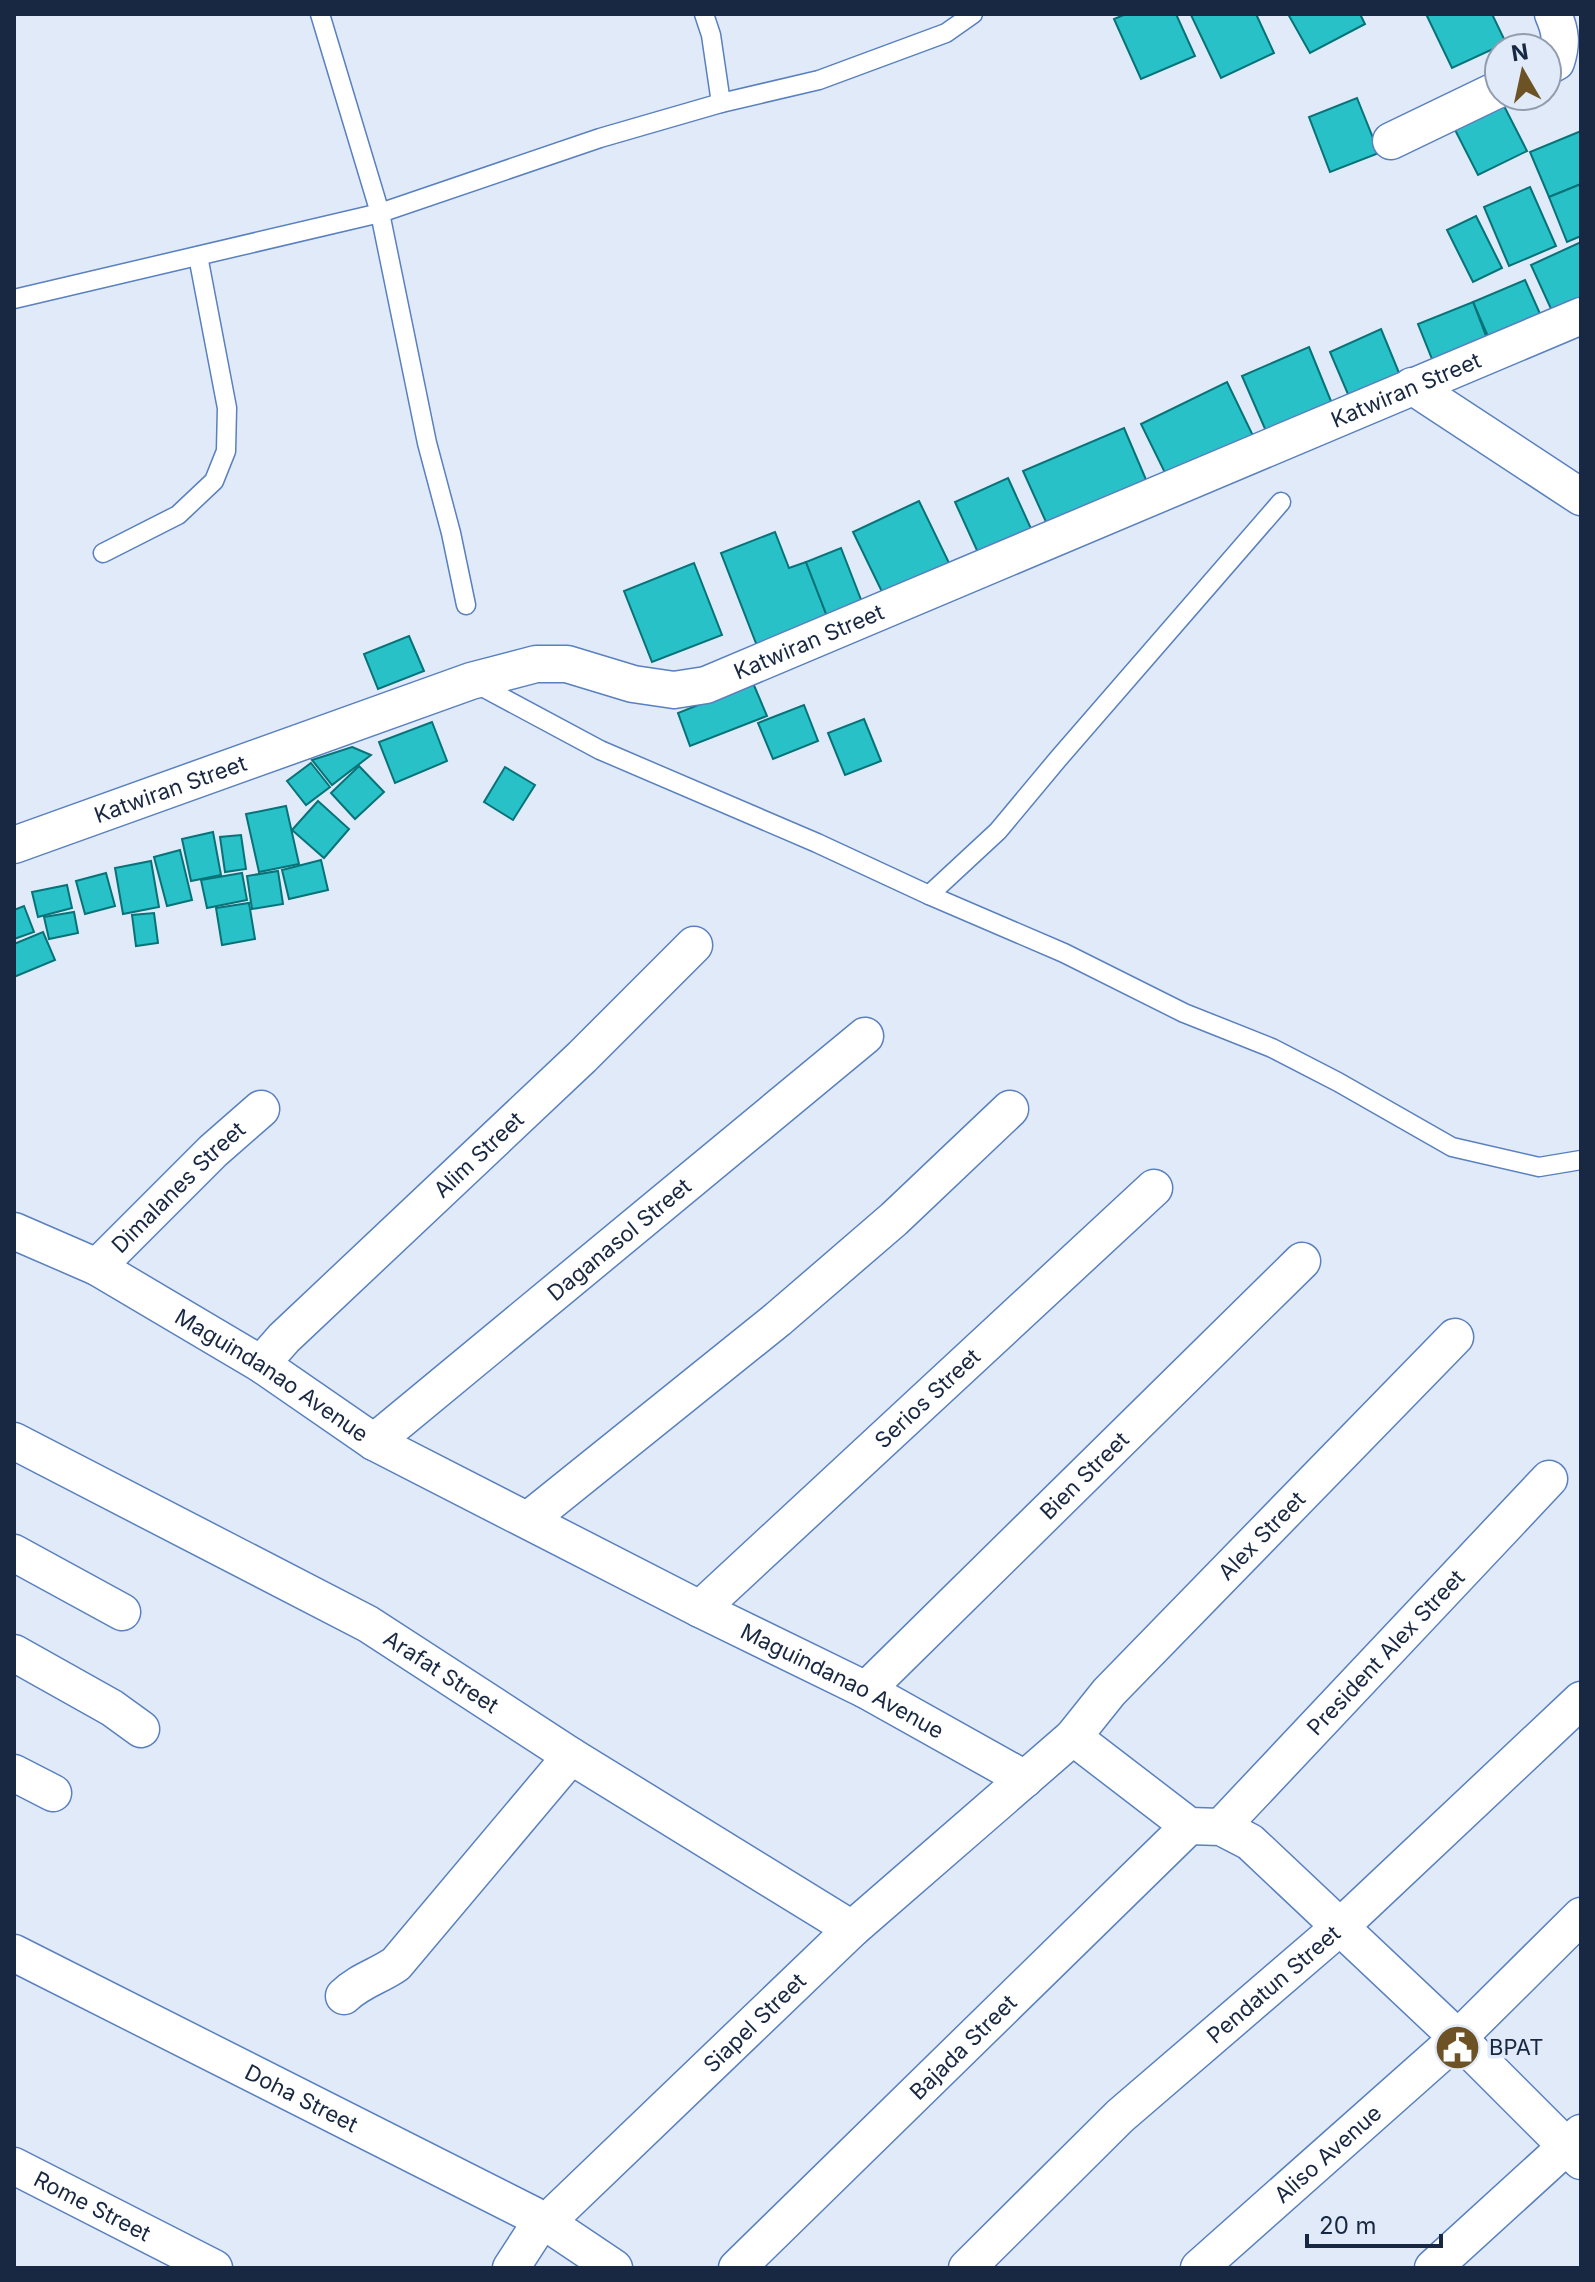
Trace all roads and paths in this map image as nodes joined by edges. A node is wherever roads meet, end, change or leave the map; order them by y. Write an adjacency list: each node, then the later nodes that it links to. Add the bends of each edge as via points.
1 (320, 14): 7 (lane)
2 (704, 14): 5 (lane)
3 (973, 14): 5 (lane, via 946,33 819,80)
4 (1483, 97): 6 (street)
5 (721, 103): 7 (lane)
6 (1391, 141)
7 (380, 213): 8 (lane); 15 (lane)
8 (198, 256): 9 (lane); 14 (lane, via 227,408 226,451 214,481 178,515)
9 (14, 299)
10 (1581, 316): 11 (street, Katwiran Street)
11 (1412, 386): 12 (street); 16 (street, Katwiran Street, via 706,685 674,690 633,684 567,664 536,664)
12 (1581, 497)
13 (1281, 502): 18 (lane, via 998,831)
14 (103, 553)
15 (466, 605)
16 (471, 681): 17 (street, Katwiran Street); 18 (lane, via 600,750)
17 (14, 845)
18 (929, 895): 23 (lane, via 1272,1048 1452,1147 1539,1167)
19 (694, 945): 29 (street, Alim Street)
20 (865, 1036): 31 (street, Daganasol Street)
21 (261, 1109): 27 (street, Dimalanes Street)
22 (1010, 1109): 33 (street, via 778,1319)
23 (1581, 1160)
24 (1154, 1188): 35 (street, Serios Street)
25 (14, 1231): 27 (street, Maguindanao Avenue)
26 (1302, 1261): 38 (street, Bien Street)
27 (97, 1267): 29 (street, Maguindanao Avenue)
28 (1455, 1337): 41 (street, Alex Street, via 1109,1692)
29 (261, 1364): 31 (street, Maguindanao Avenue)
30 (14, 1441): 42 (street, Arafat Street, via 368,1624)
31 (374, 1442): 33 (street, Maguindanao Avenue)
32 (1549, 1479): 46 (street, President Alex Street)
33 (528, 1520): 35 (street, Maguindanao Avenue)
34 (14, 1553): 36 (street)
35 (700, 1609): 38 (street, Maguindanao Avenue)
36 (122, 1612)
37 (14, 1653): 40 (street)
38 (866, 1690): 44 (street, Maguindanao Avenue)
39 (1581, 1700): 48 (street, Pendatun Street)
40 (141, 1729)
41 (1073, 1737): 44 (street); 46 (street)
42 (571, 1756): 49 (street, Arafat Street); 51 (street, via 396,1964)
43 (14, 1773): 45 (street)
44 (1025, 1779): 49 (street, Siapel Street)
45 (53, 1793)
46 (1205, 1827): 48 (street, via 1250,1842); 58 (street, Bajada Street)
47 (1581, 1916): 52 (street, Aliso Avenue)
48 (1341, 1926): 52 (street); 59 (street, Pendatun Street, via 1120,2116)
49 (852, 1929): 57 (street, Siapel Street, via 553,2216 553,2227)
50 (14, 1953): 56 (street, Doha Street, via 533,2215 535,2228)
51 (344, 1996)
52 (1458, 2038): 53 (street); 60 (street, Aliso Avenue)
53 (1576, 2147): 61 (street)
54 (14, 2166): 55 (street, Rome Street)
55 (214, 2268)
56 (511, 2268)
57 (614, 2268)
58 (737, 2268)
59 (967, 2268)
60 (1199, 2268)
61 (1433, 2268)

